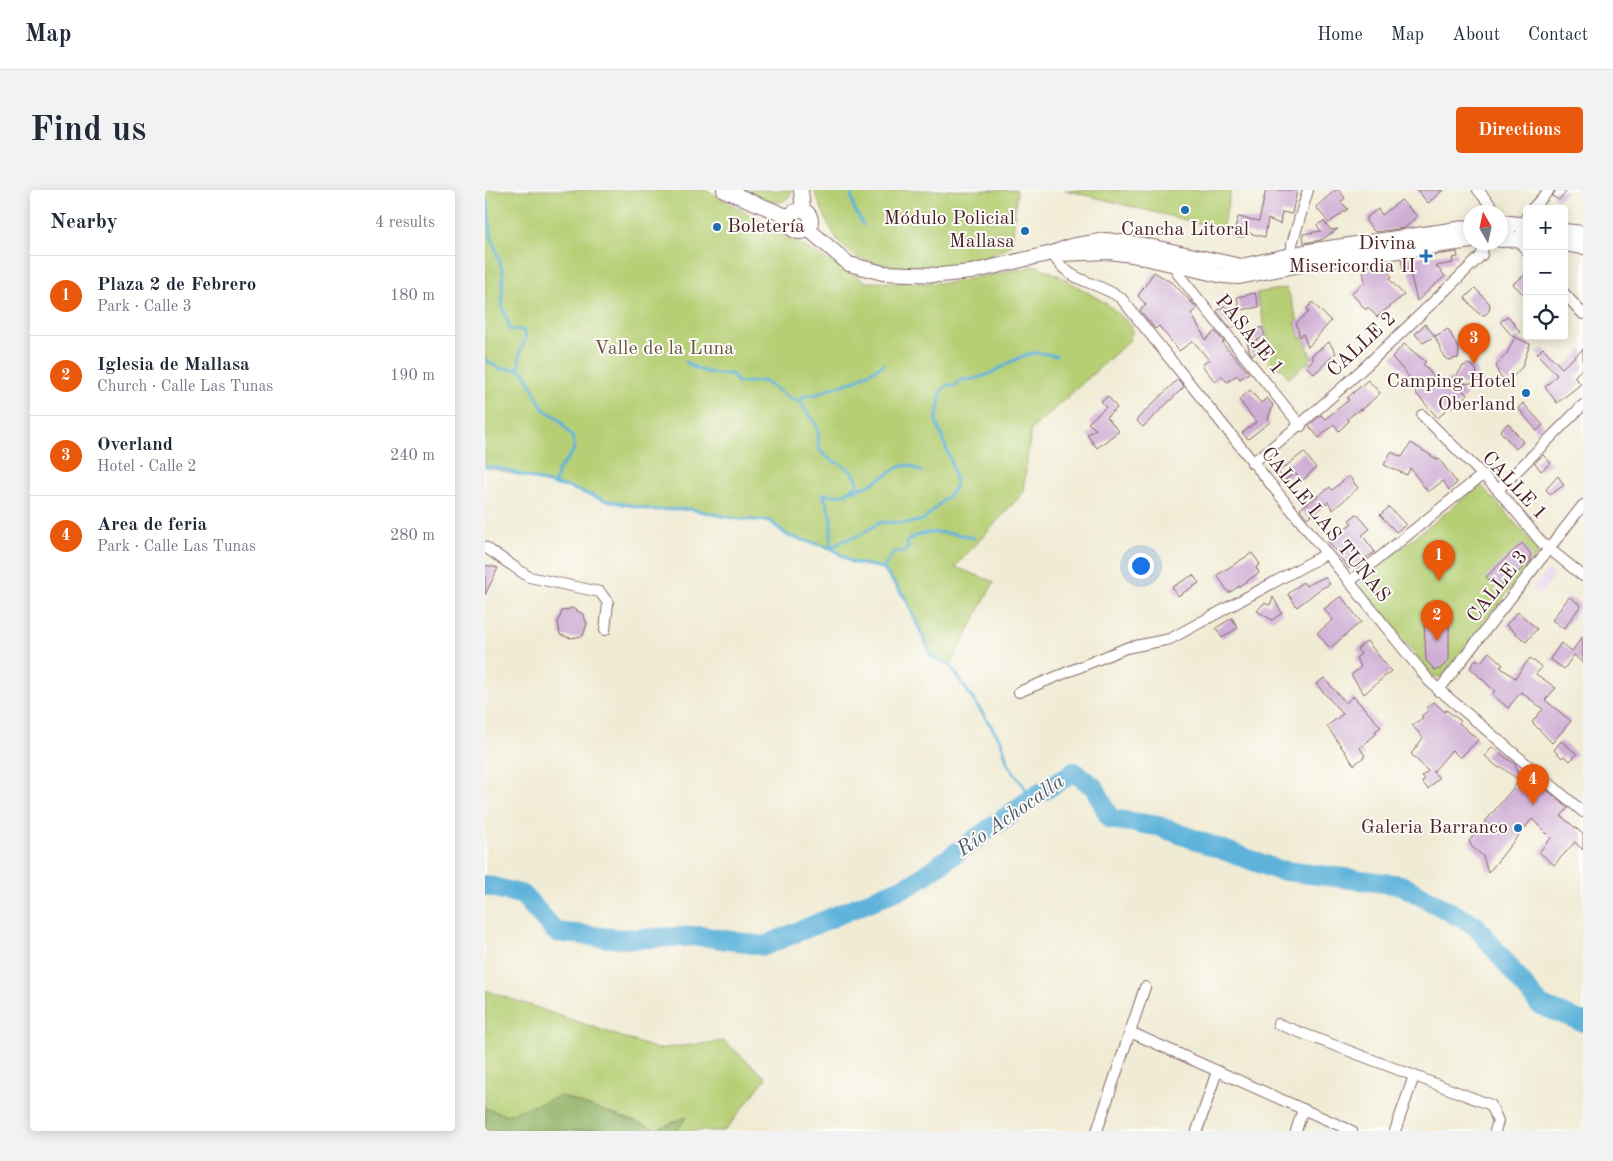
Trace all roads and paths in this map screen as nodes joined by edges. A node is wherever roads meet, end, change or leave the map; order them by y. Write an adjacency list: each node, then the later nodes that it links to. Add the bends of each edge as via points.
1 (724, 190): 9 (main road)
2 (801, 190): 8 (main road)
3 (1308, 190): 24 (street, via 1292,244)
4 (1477, 190): 6 (street)
5 (1549, 190): 7 (street)
6 (1490, 205)
7 (1536, 205)
8 (803, 210): 9 (main road, via 796,210); 13 (main road, via 811,218)
9 (789, 217): 13 (main road, via 793,230)
10 (1508, 222): 11 (main road)
11 (1523, 222)
12 (1463, 228): 24 (main road)
13 (807, 229): 22 (main road, via 849,264 883,273 955,275)
14 (1568, 232): 15 (main road)
15 (1583, 234)
16 (1523, 239): 17 (main road)
17 (1508, 240)
18 (1463, 242): 24 (main road)
19 (1568, 245): 20 (main road)
20 (1583, 247)
21 (1482, 250): 29 (street, CALLE 2, via 1482,255)
22 (1052, 253): 23 (main road, via 1109,252); 30 (street, CALLE LAS TUNAS, via 1070,276 1099,285 1121,298)
23 (1176, 258): 24 (main road, via 1223,276 1239,278); 29 (street, PASAJE 1, via 1178,274)
24 (1294, 260)
25 (1566, 295): 26 (street)
26 (1583, 314)
27 (1583, 405): 32 (street)
28 (1422, 416): 31 (street, CALLE 1)
29 (1301, 426): 30 (street, CALLE 2)
30 (1252, 463): 36 (street, CALLE LAS TUNAS)
31 (1481, 476): 32 (street, CALLE 1); 38 (street)
32 (1498, 490): 35 (street, CALLE 1)
33 (1583, 505): 35 (street, CALLE 3)
34 (485, 547): 39 (street, via 529,577 600,592 608,603)
35 (1550, 550): 37 (street, CALLE 1); 40 (street, CALLE 3)
36 (1326, 554): 38 (street, CALLE LAS TUNAS); 41 (street, via 1170,639 1125,648)
37 (1583, 576)
38 (1349, 582): 40 (street, CALLE LAS TUNAS)
39 (605, 630)
40 (1438, 690): 42 (street, CALLE LAS TUNAS)
41 (1019, 692)
42 (1582, 808)
43 (1145, 988): 45 (street)
44 (1278, 1024): 47 (street)
45 (1130, 1032): 46 (street); 49 (street)
46 (1217, 1071): 48 (street); 50 (street)
47 (1414, 1076): 53 (street); 54 (street, via 1491,1105 1498,1121)
48 (1303, 1109): 51 (street); 52 (street)
49 (1097, 1131)
50 (1197, 1131)
51 (1296, 1131)
52 (1351, 1131)
53 (1395, 1131)
54 (1495, 1131)

